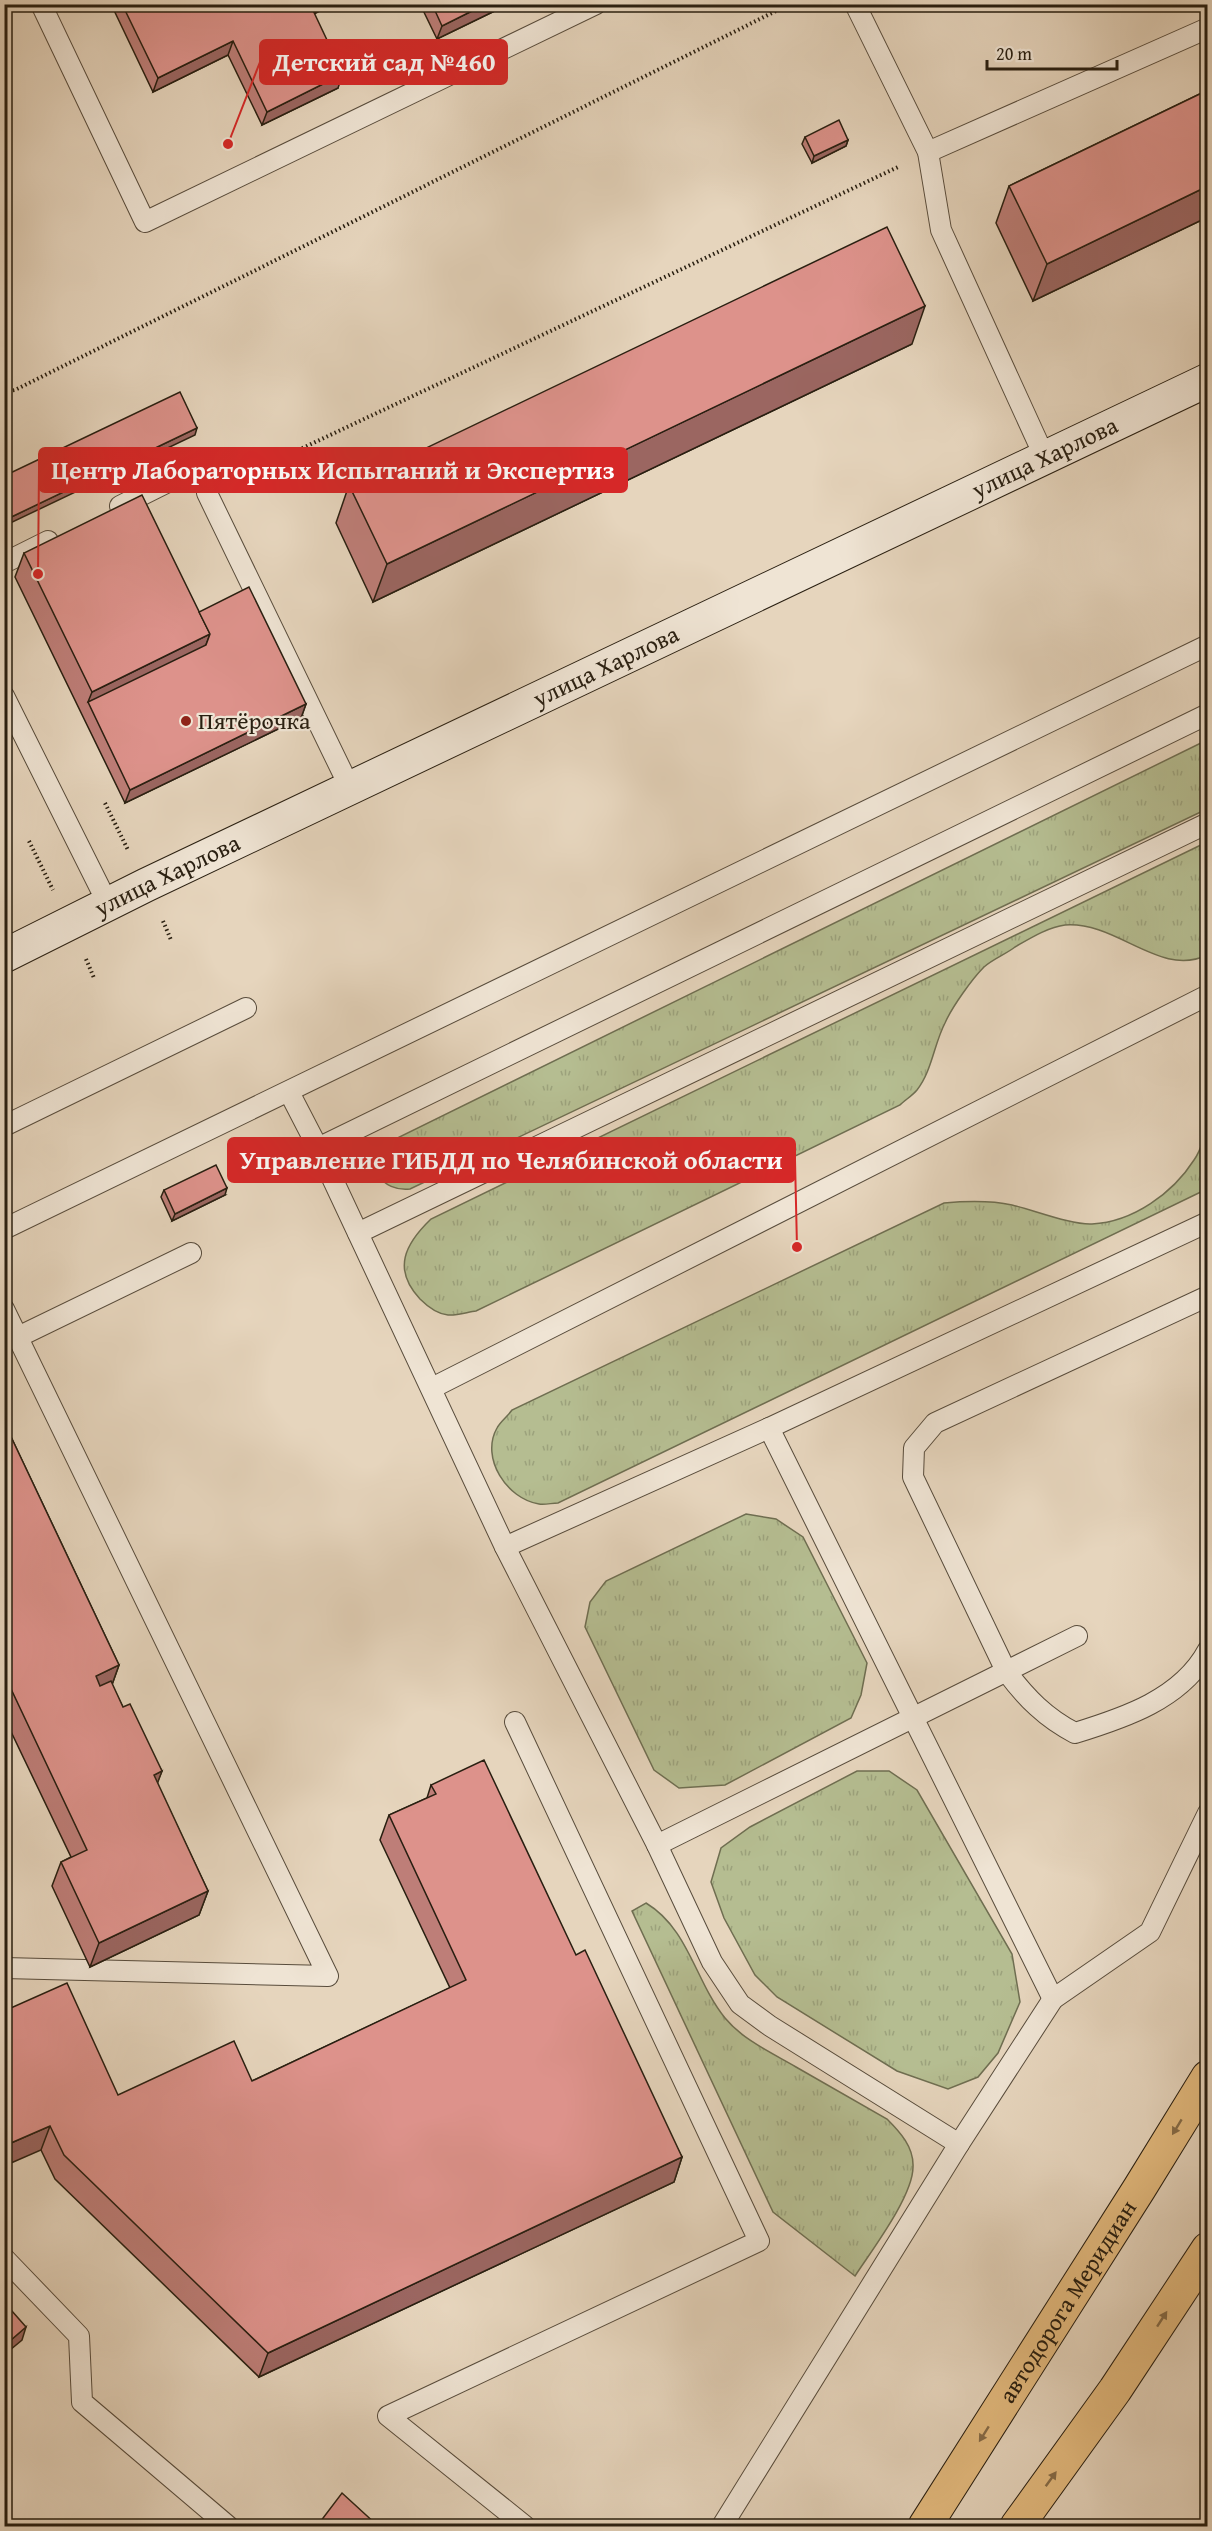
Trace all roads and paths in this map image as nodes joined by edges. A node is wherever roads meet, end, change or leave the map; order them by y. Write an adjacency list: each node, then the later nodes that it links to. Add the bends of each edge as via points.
1 (41, 4): 2 (lane, via 145,222)
2 (596, 4)
3 (790, 4): 8 (path, via 15,390)
4 (855, 4): 6 (lane)
5 (1208, 28): 6 (lane)
6 (928, 152): 9 (lane, via 940,230); 11 (path)
7 (1208, 380): 9 (street, улица Харлова)
8 (4, 392)
9 (1045, 458): 18 (street, улица Харлова)
10 (198, 467): 12 (lane)
11 (207, 493): 18 (lane)
12 (106, 513)
13 (66, 532): 14 (lane)
14 (4, 563)
15 (1208, 645): 24 (lane)
16 (4, 696): 20 (lane)
17 (1208, 714): 26 (lane)
18 (350, 788): 20 (street, улица Харлова)
19 (1208, 824): 29 (lane)
20 (108, 904): 21 (street, улица Харлова)
21 (4, 956)
22 (1208, 995): 34 (lane)
23 (246, 1008): 25 (lane)
24 (289, 1092): 26 (lane); 28 (lane)
25 (4, 1126)
26 (318, 1148): 29 (lane)
27 (1208, 1222): 35 (lane)
28 (4, 1229)
29 (358, 1233): 34 (lane)
30 (191, 1253): 33 (lane)
31 (1208, 1296): 39 (lane, via 935,1424 915,1448 913,1477)
32 (4, 1309): 33 (lane)
33 (18, 1337): 44 (lane, via 328,1976)
34 (432, 1388): 36 (lane)
35 (770, 1428): 36 (lane); 40 (lane)
36 (505, 1547): 43 (lane)
37 (1077, 1636): 39 (lane)
38 (1208, 1650): 39 (lane, via 1199,1666 1168,1693 1125,1718 1075,1733 1052,1721 1024,1695)
39 (1006, 1671): 40 (lane)
40 (913, 1717): 43 (lane); 45 (lane)
41 (515, 1722): 51 (lane, via 759,2241 388,2416)
42 (1208, 1813): 45 (lane, via 1150,1932)
43 (657, 1845): 47 (lane, via 712,1962 740,2004)
44 (4, 1968)
45 (1053, 1999): 47 (lane)
46 (1208, 2077): 53 (main road, автодорога Меридиан, one-way to 53)
47 (959, 2144): 52 (lane)
48 (1208, 2249): 54 (main road, one-way to 48, via 1115,2390)
49 (4, 2258): 50 (lane, via 79,2337 82,2402)
50 (228, 2526)
51 (525, 2526)
52 (722, 2526)
53 (926, 2526)
54 (1017, 2526)

